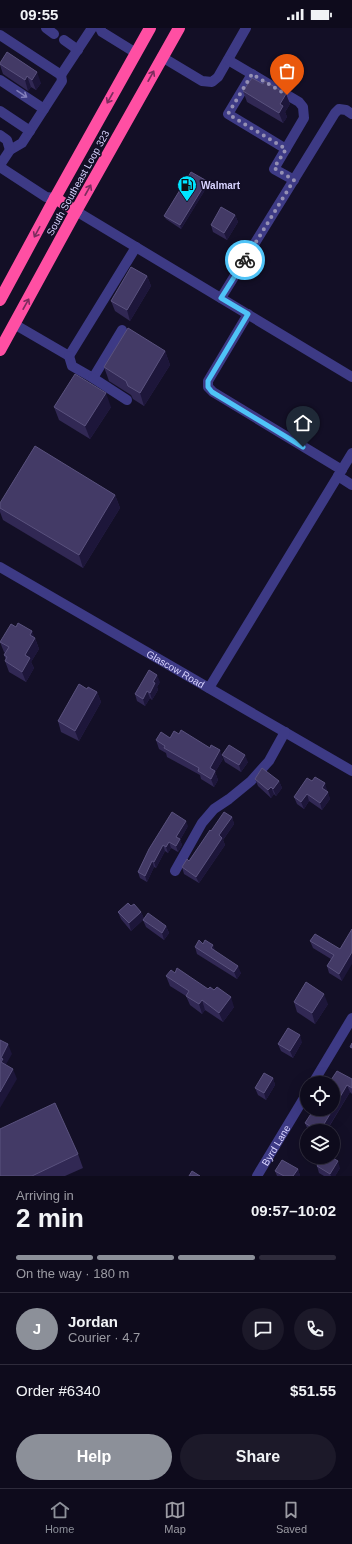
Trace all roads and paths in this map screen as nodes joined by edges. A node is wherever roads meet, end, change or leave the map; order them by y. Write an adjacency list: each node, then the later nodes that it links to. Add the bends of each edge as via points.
1 (92, 28): 8 (street)
2 (100, 28): 9 (street, via 102,32)
3 (150, 28): 9 (highway, South Southeast Loop 323)
4 (179, 28): 10 (highway, South Southeast Loop 323)
5 (246, 28): 11 (street)
6 (0, 35): 13 (street)
7 (64, 40): 8 (street)
8 (78, 50): 13 (street)
9 (136, 53): 24 (highway, South Southeast Loop 323, one-way to 24)
10 (162, 57): 11 (street, via 205,82 216,80); 25 (highway, South Southeast Loop 323, one-way to 10)
11 (228, 60): 12 (street)
12 (252, 74): 20 (street, via 303,107 304,118); 20 (street, via 228,114)
13 (61, 75): 15 (street, via 62,80)
14 (0, 80): 15 (street, one-way to 15)
15 (44, 109): 18 (street)
16 (0, 111): 18 (street)
17 (352, 114): 23 (street, via 339,109 335,113)
18 (30, 131): 21 (street, via 22,142)
19 (0, 135): 21 (street, via 7,140)
20 (286, 149): 23 (street, via 274,168)
21 (10, 150): 22 (street)
22 (0, 166): 24 (street, via 46,197)
23 (294, 180): 27 (street)
24 (55, 198): 25 (highway); 28 (highway, South Southeast Loop 323, one-way to 28)
25 (76, 211): 26 (street); 30 (highway, South Southeast Loop 323, one-way to 25)
26 (136, 247): 27 (street); 33 (street)
27 (221, 298): 29 (street)
28 (0, 300)
29 (248, 314): 34 (street); 38 (street, via 208,381 208,387 212,392)
30 (14, 324): 32 (highway, South Southeast Loop 323); 33 (street)
31 (122, 330): 35 (street)
32 (0, 350)
33 (69, 356): 35 (street, via 72,366)
34 (352, 377)
35 (93, 378): 36 (street)
36 (128, 400)
37 (352, 453): 38 (street)
38 (340, 473): 39 (street); 41 (street)
39 (352, 485)
40 (0, 567): 41 (street, Glascow Road)
41 (209, 688): 42 (street, Glascow Road)
42 (285, 732): 43 (street, Glascow Road); 44 (street, via 269,761 260,771 245,786 214,809 202,823)
43 (352, 771)
44 (175, 871)
45 (352, 1018): 46 (street)
46 (317, 1076)
47 (300, 1105): 48 (street, Byrd Lane)
48 (257, 1176)

